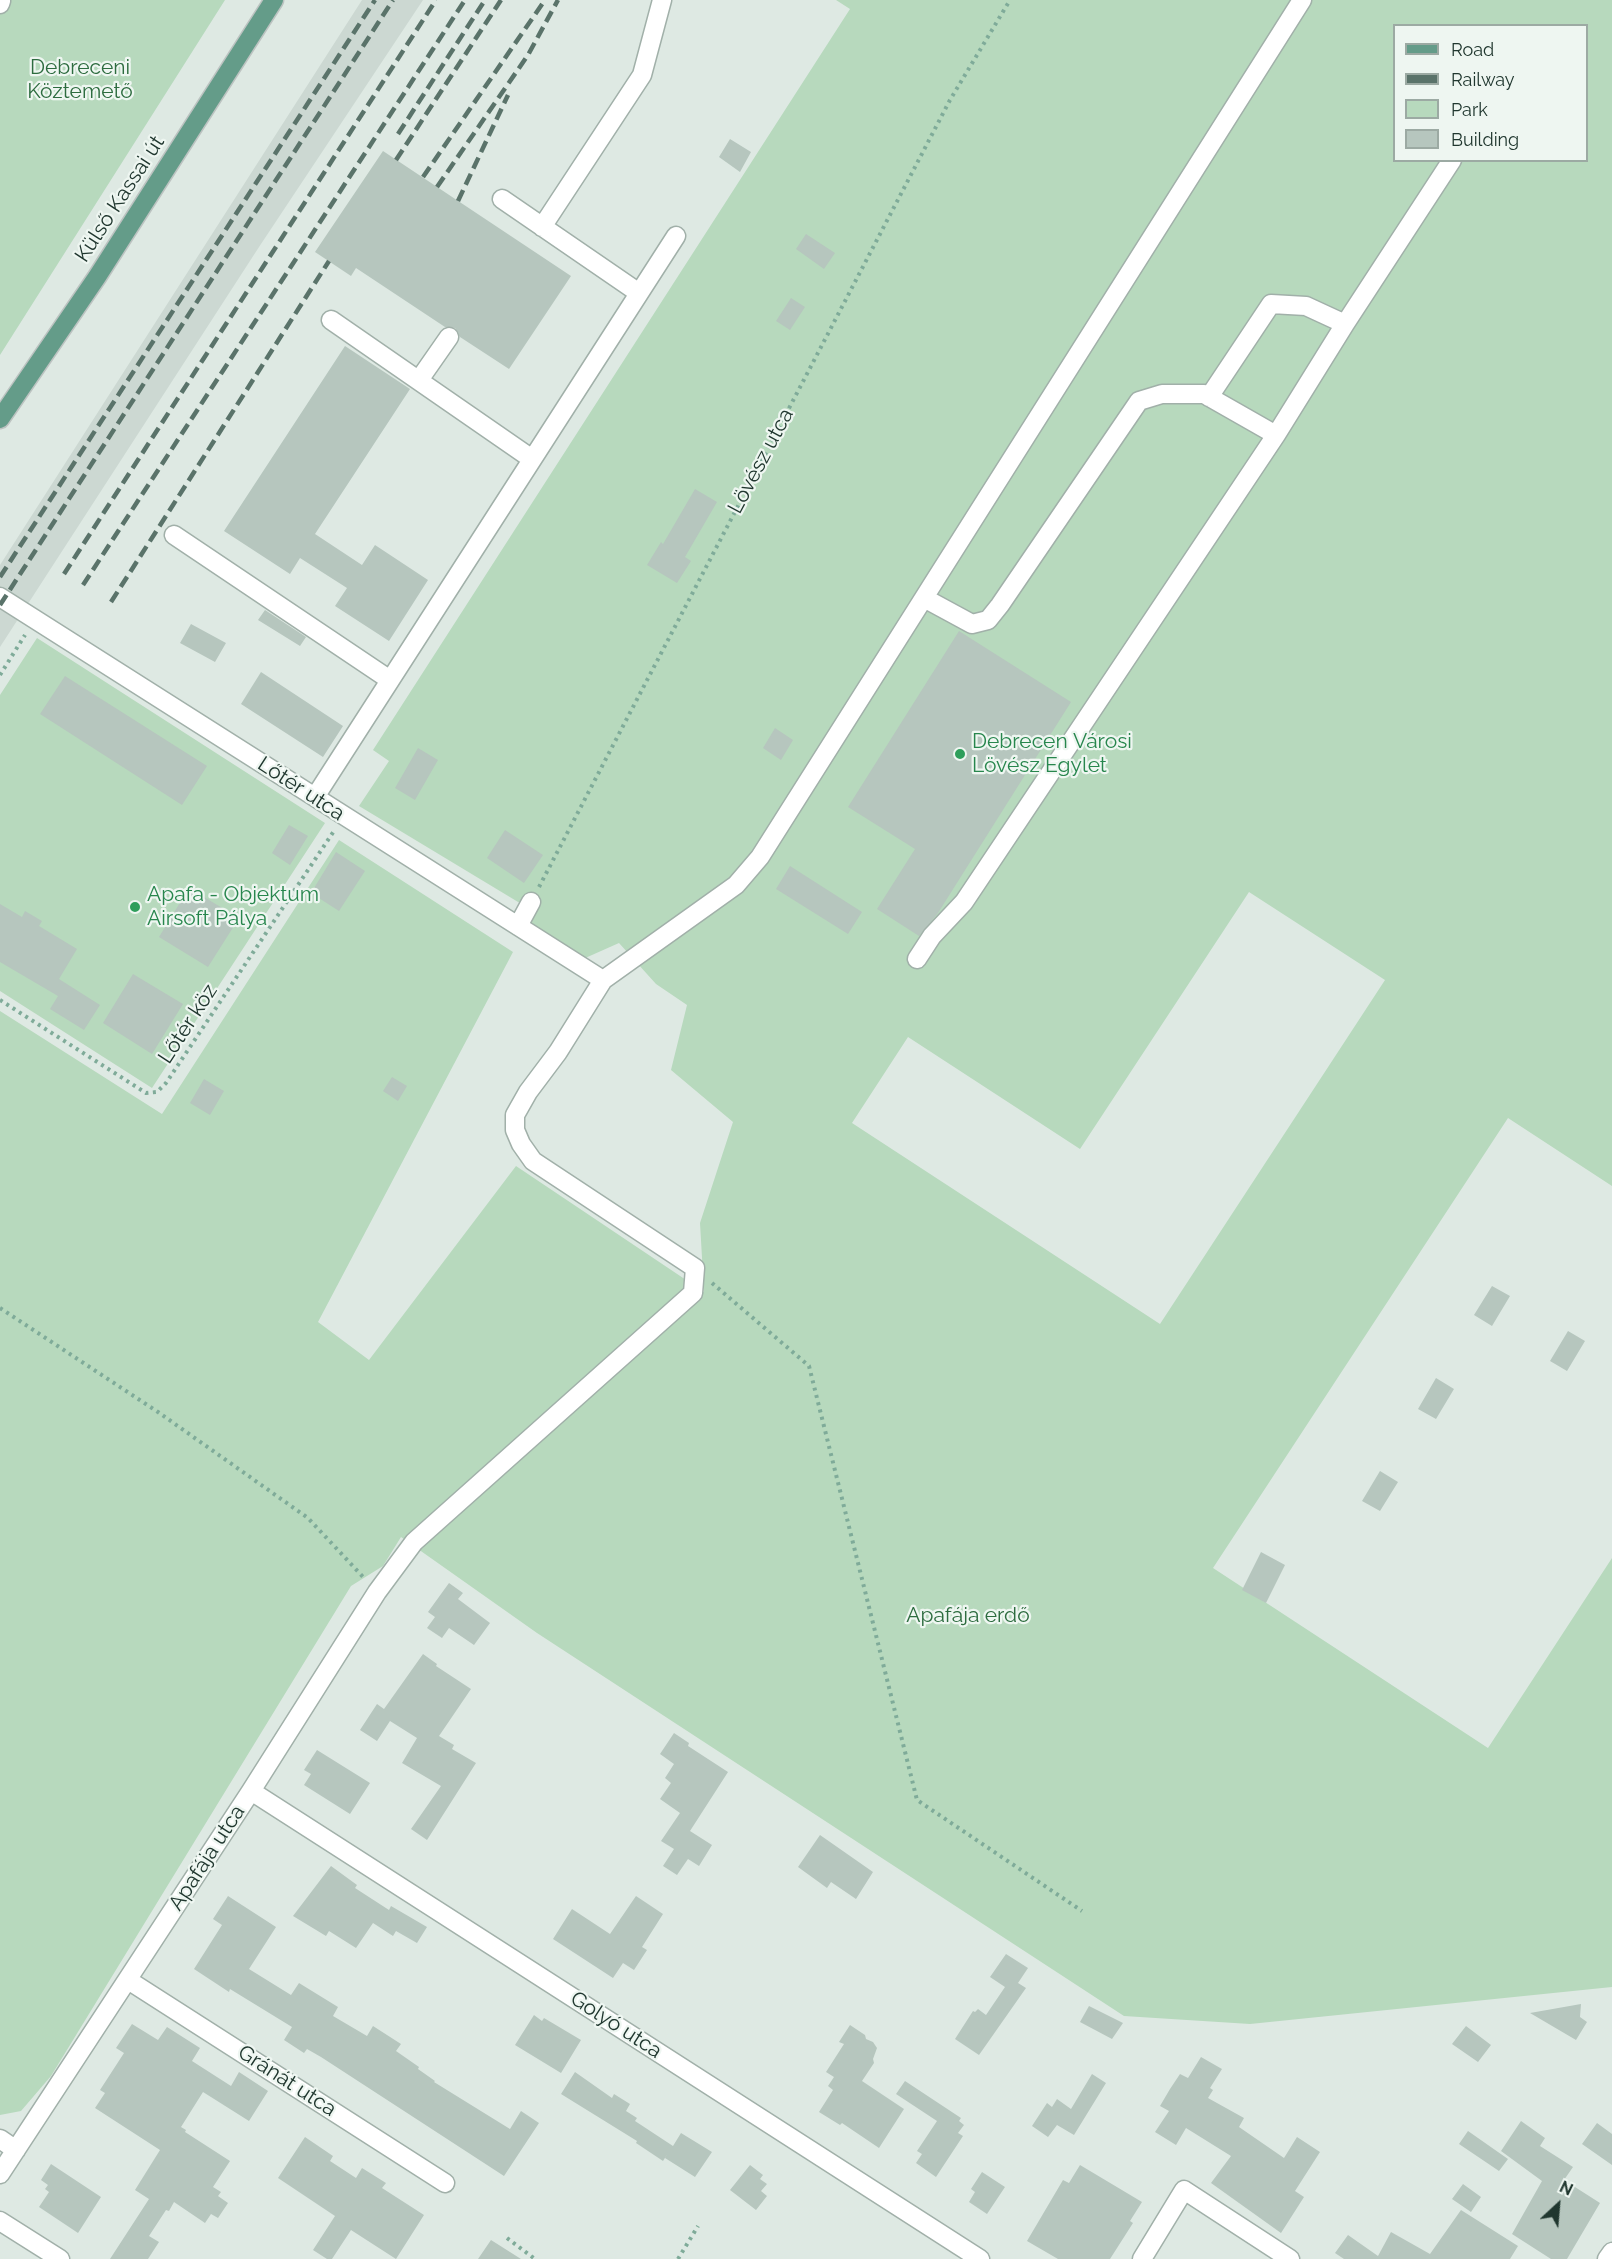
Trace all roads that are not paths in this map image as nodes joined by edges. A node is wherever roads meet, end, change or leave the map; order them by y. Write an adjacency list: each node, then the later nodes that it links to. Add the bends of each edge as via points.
1 (274, 0): 14 (main road, Külső Kassai út, via 97,277)
2 (662, 0): 6 (street, via 642,75)
3 (1302, 0): 19 (street)
4 (1451, 162): 10 (street)
5 (502, 199): 6 (street)
6 (542, 227): 8 (street)
7 (676, 236): 8 (street)
8 (639, 293): 16 (street)
9 (331, 320): 12 (street)
10 (1345, 324): 13 (street, via 1305,306 1271,304); 15 (street)
11 (449, 337): 12 (street)
12 (419, 380): 16 (street)
13 (1209, 397): 15 (street); 19 (street, via 1162,394 1139,401 988,620 972,624)
14 (0, 419)
15 (1276, 435): 24 (street, via 963,902)
16 (532, 459): 20 (street)
17 (174, 535): 20 (street)
18 (0, 597): 21 (street, Lőtér utca)
19 (924, 598): 25 (street, via 760,857 736,885)
20 (390, 680): 21 (street)
21 (315, 797): 23 (street, Lőtér utca)
22 (531, 902): 23 (street)
23 (518, 926): 25 (street, Lőtér utca)
24 (917, 959)
25 (603, 980): 26 (street, Apafája utca, via 528,1092 515,1115 515,1130 533,1161 695,1268 693,1293 414,1542 377,1592)
26 (251, 1791): 27 (street, Apafája utca); 35 (street, Golyó utca)
27 (128, 1980): 29 (street, Apafája utca); 31 (street, Gránát utca)
28 (0, 2139): 29 (street)
29 (16, 2150): 30 (street, Apafája utca)
30 (0, 2174)
31 (445, 2183)
32 (0, 2221): 34 (street)
33 (1612, 2252): 38 (street)
34 (60, 2259)
35 (980, 2259)
36 (1142, 2259): 37 (street, via 1184,2190)
37 (1290, 2259)
38 (1607, 2259)

